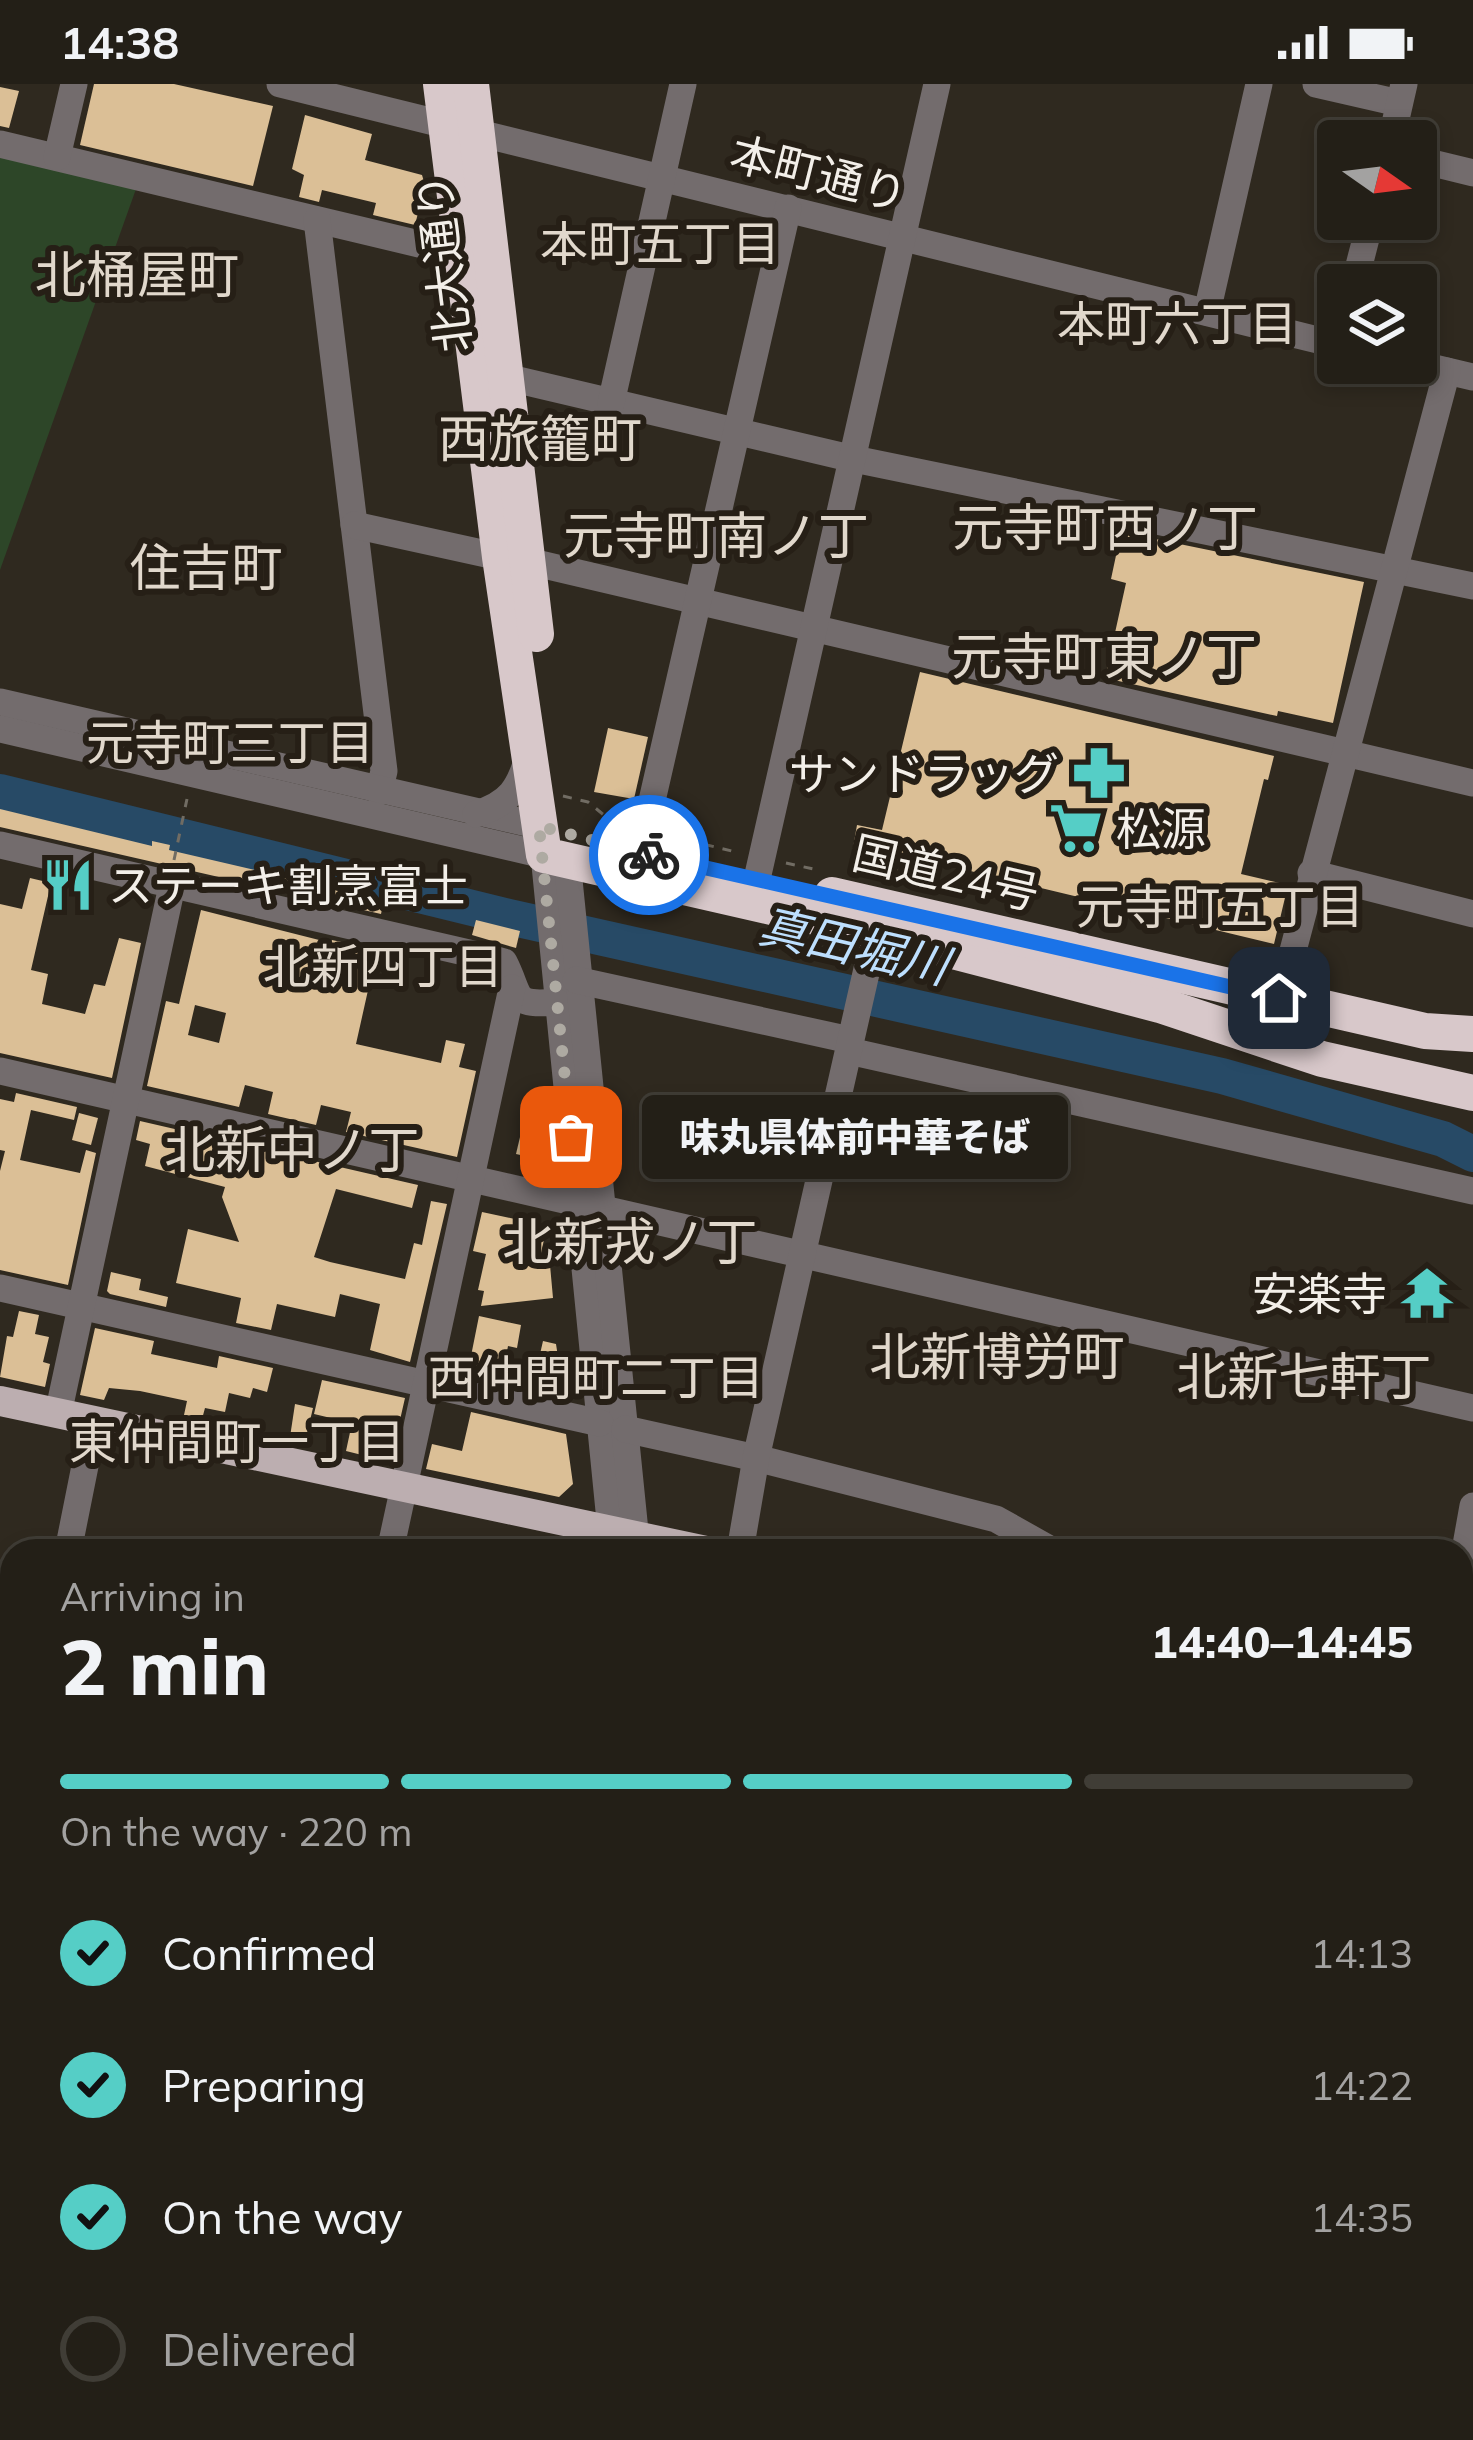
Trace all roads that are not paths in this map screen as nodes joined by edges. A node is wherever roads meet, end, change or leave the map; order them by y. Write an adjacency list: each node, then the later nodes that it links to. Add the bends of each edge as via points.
1 (74, 84): 12 (street)
2 (280, 84): 10 (street, 本町通り)
3 (441, 84): 10 (highway, 北大通り)
4 (470, 84): 10 (highway, 北大通り)
5 (683, 84): 15 (street)
6 (937, 84): 18 (street)
7 (1259, 84): 20 (street)
8 (1316, 84): 9 (street)
9 (1402, 93)
10 (462, 129): 15 (street, 本町通り); 19 (highway, 北大通り); 23 (highway, 北大通り)
11 (0, 144): 12 (street)
12 (57, 157): 17 (street)
13 (1437, 164): 14 (street)
14 (1473, 173)
15 (662, 177): 16 (street, 本町通り); 24 (street)
16 (788, 208): 18 (street, 本町通り); 25 (street)
17 (316, 220): 19 (street); 27 (street)
18 (903, 237): 20 (street, 本町通り); 26 (street)
19 (465, 255): 28 (highway, 北大通り)
20 (1207, 312): 21 (street, 本町通り)
21 (1317, 340)
22 (1460, 374): 29 (street)
23 (505, 377): 24 (street); 28 (highway, 北大通り)
24 (611, 403): 25 (street)
25 (734, 432): 26 (street); 31 (street)
26 (854, 459): 29 (street); 32 (street)
27 (354, 525): 28 (street); 38 (street, via 384,771)
28 (514, 559): 31 (street); 35 (highway, 北大通り); 40 (highway, 北大通り)
29 (1392, 569): 30 (street); 36 (street)
30 (1473, 586)
31 (695, 598): 32 (street); 42 (street)
32 (816, 626): 36 (street); 44 (street)
33 (0, 702): 38 (street)
34 (0, 729): 40 (street)
35 (530, 750): 39 (street, via 519,787 502,806); 40 (highway, 北大通り)
36 (1344, 753): 37 (street); 43 (street)
37 (1473, 783)
38 (380, 792): 39 (street)
39 (476, 814): 40 (street)
40 (553, 843): 42 (highway, 国道24号); 47 (highway, 国道24号); 48 (street)
41 (0, 845): 45 (street)
42 (640, 853): 44 (highway, 国道24号)
43 (1311, 873): 46 (street); 52 (street)
44 (757, 879): 47 (highway, 国道24号)
45 (172, 886): 50 (street, via 504,962); 58 (street)
46 (1473, 914)
47 (879, 918): 52 (highway, 国道24号); 52 (highway, 国道24号, via 1160,1005); 54 (street)
48 (562, 942): 49 (street); 51 (street)
49 (576, 980): 54 (street); 61 (street)
50 (512, 988): 51 (street, via 528,1005); 59 (street)
51 (557, 1003): 61 (street)
52 (1273, 1023): 53 (highway, 国道24号); 56 (highway); 57 (highway, 国道24号, via 1322,1059)
53 (1473, 1038)
54 (850, 1045): 60 (street); 62 (street)
55 (0, 1071): 58 (street)
56 (1473, 1073)
57 (1473, 1093)
58 (127, 1101): 59 (street); 64 (street)
59 (469, 1180): 61 (street); 65 (street)
60 (1473, 1191)
61 (589, 1207): 62 (street); 70 (street)
62 (801, 1255): 67 (street); 71 (street)
63 (0, 1288): 64 (street)
64 (84, 1307): 65 (street); 68 (street)
65 (428, 1383): 70 (street); 72 (street)
66 (0, 1401): 68 (main road)
67 (1473, 1408)
68 (58, 1414): 69 (main road)
69 (94, 1421): 72 (main road); 74 (street)
70 (612, 1426): 71 (street); 77 (street)
71 (756, 1458): 78 (street); 79 (street, via 996,1519)
72 (405, 1489): 75 (street); 76 (main road)
73 (1473, 1506): 80 (street)
74 (70, 1539)
75 (393, 1539)
76 (608, 1539)
77 (624, 1539)
78 (742, 1539)
79 (1032, 1539)
80 (1467, 1539)

